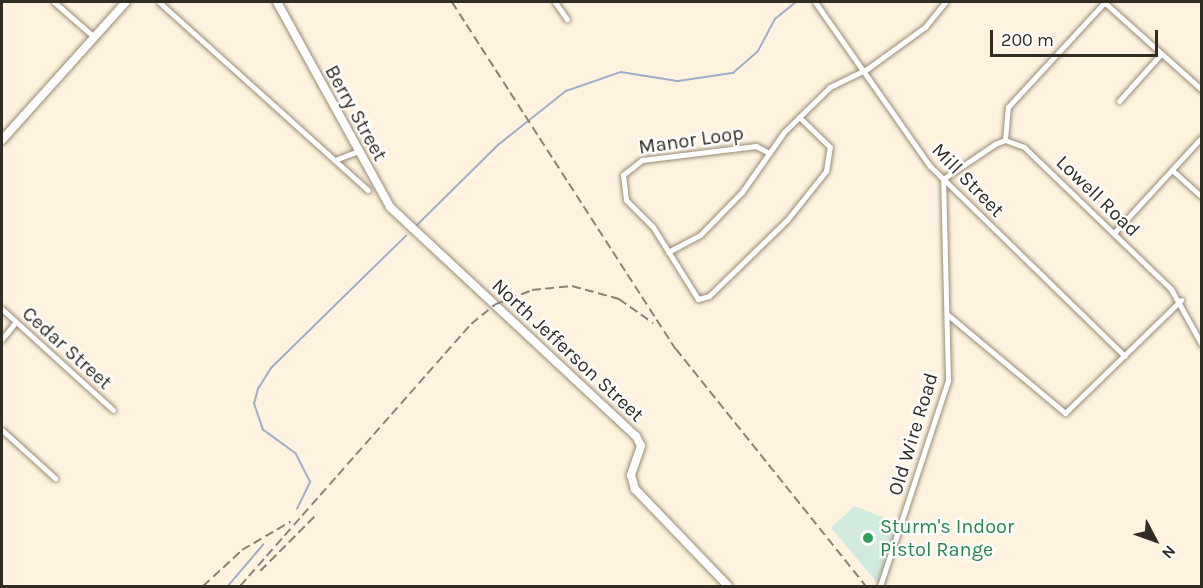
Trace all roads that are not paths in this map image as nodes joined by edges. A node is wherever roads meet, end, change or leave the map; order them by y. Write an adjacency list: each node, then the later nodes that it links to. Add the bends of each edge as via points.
1 (54, 2): 10 (street)
2 (126, 2): 10 (street)
3 (159, 2): 21 (street)
4 (277, 2): 19 (street, Berry Street)
5 (555, 2): 9 (street)
6 (815, 2): 12 (street, Mill Street)
7 (945, 2): 12 (street, via 924,27)
8 (1105, 2): 11 (street); 18 (street, via 1008,107)
9 (567, 19)
10 (94, 37): 17 (street)
11 (1161, 54): 13 (street); 14 (street)
12 (862, 71): 15 (street, via 836,82); 23 (street, Mill Street)
13 (1202, 90)
14 (1119, 101)
15 (799, 117): 20 (street); 28 (street, Manor Loop, via 826,142 831,160 787,220 709,296 694,296)
16 (1202, 137): 22 (street)
17 (2, 140)
18 (1005, 140): 23 (street); 27 (street, Lowell Road, via 1036,156)
19 (358, 151): 21 (street); 26 (street, Berry Street, via 390,207)
20 (769, 153): 28 (street, via 742,192 707,228); 28 (street, Manor Loop, via 749,147 631,165 621,181 623,194)
21 (335, 160): 24 (street)
22 (1172, 170): 25 (street); 27 (street)
23 (943, 179): 31 (street, Old Wire Road); 35 (street, Mill Street)
24 (368, 190)
25 (1202, 197)
26 (415, 233): 39 (street, North Jefferson Street, via 636,436 641,446 631,475 635,489)
27 (1114, 233): 29 (street, Lowell Road)
28 (668, 252)
29 (1181, 300): 34 (street, Lowell Road); 35 (street)
30 (2, 309): 32 (street, Cedar Street)
31 (948, 315): 35 (street, via 1065,413); 40 (street, Old Wire Road, via 948,380)
32 (16, 322): 33 (street); 36 (street, Cedar Street)
33 (2, 339)
34 (1202, 345)
35 (1125, 356)
36 (113, 410)
37 (2, 430): 38 (street)
38 (55, 478)
39 (728, 586)
40 (880, 586)

